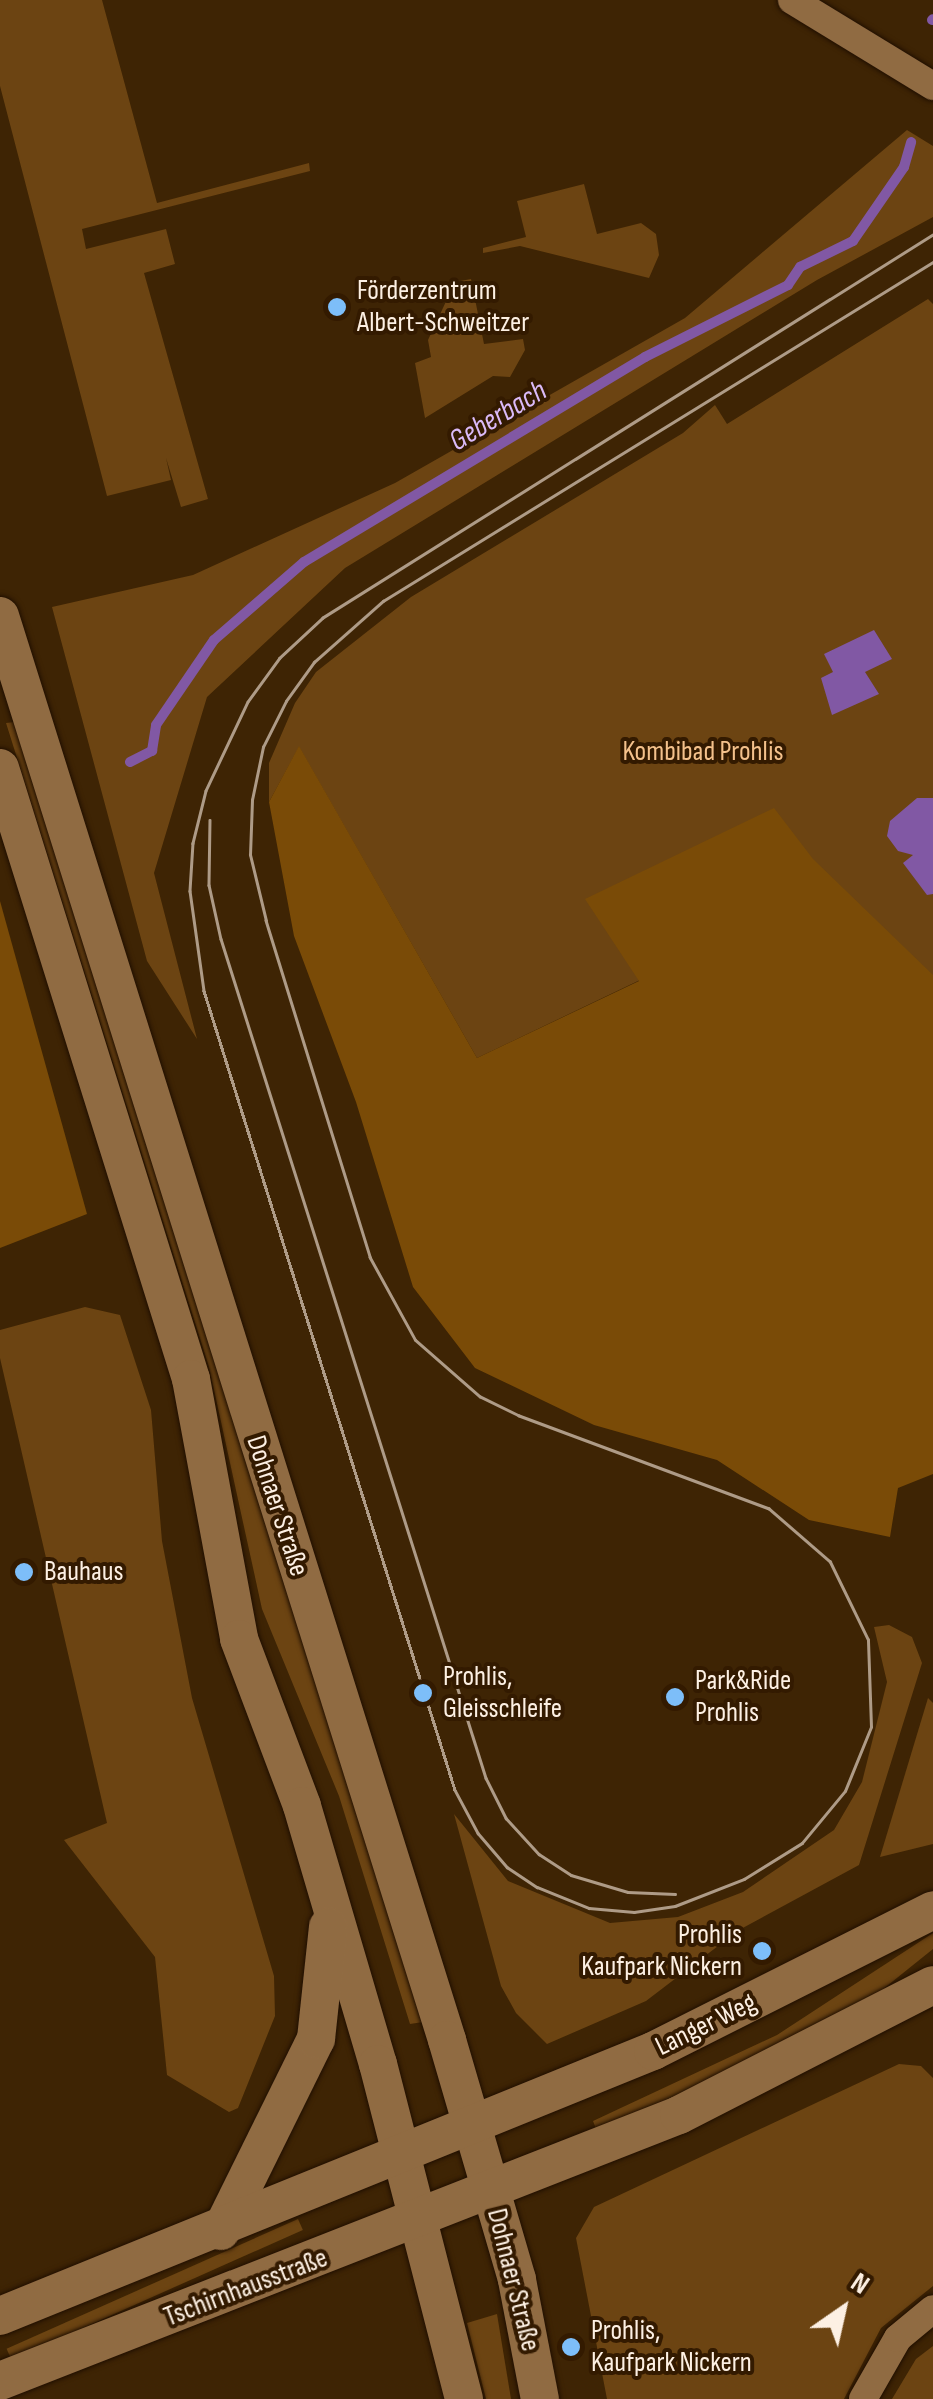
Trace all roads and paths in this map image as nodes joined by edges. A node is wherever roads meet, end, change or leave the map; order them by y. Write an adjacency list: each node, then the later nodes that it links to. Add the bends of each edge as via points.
1 (792, 0): 2 (street)
2 (933, 86)
3 (0, 616): 8 (main road, Dohnaer Straße)
4 (0, 768): 5 (main road, Dohnaer Straße, via 192,1379 240,1639 270,1709)
5 (330, 1910): 9 (main road, Dohnaer Straße); 12 (main road, via 316,2039)
6 (933, 1910): 8 (main road, Langer Weg, via 653,2051)
7 (932, 1988): 10 (main road, via 762,2076)
8 (472, 2128): 9 (main road); 10 (main road, Dohnaer Straße)
9 (402, 2158): 11 (main road, Dohnaer Straße); 12 (main road)
10 (491, 2192): 11 (main road, Tschirnhausstraße); 17 (main road, Dohnaer Straße)
11 (420, 2221): 15 (main road, Tschirnhausstraße); 16 (main road, Dohnaer Straße)
12 (221, 2231): 14 (main road)
13 (933, 2309): 18 (street, via 898,2338)
14 (0, 2316)
15 (0, 2381)
16 (464, 2399)
17 (540, 2399)
18 (863, 2399)

